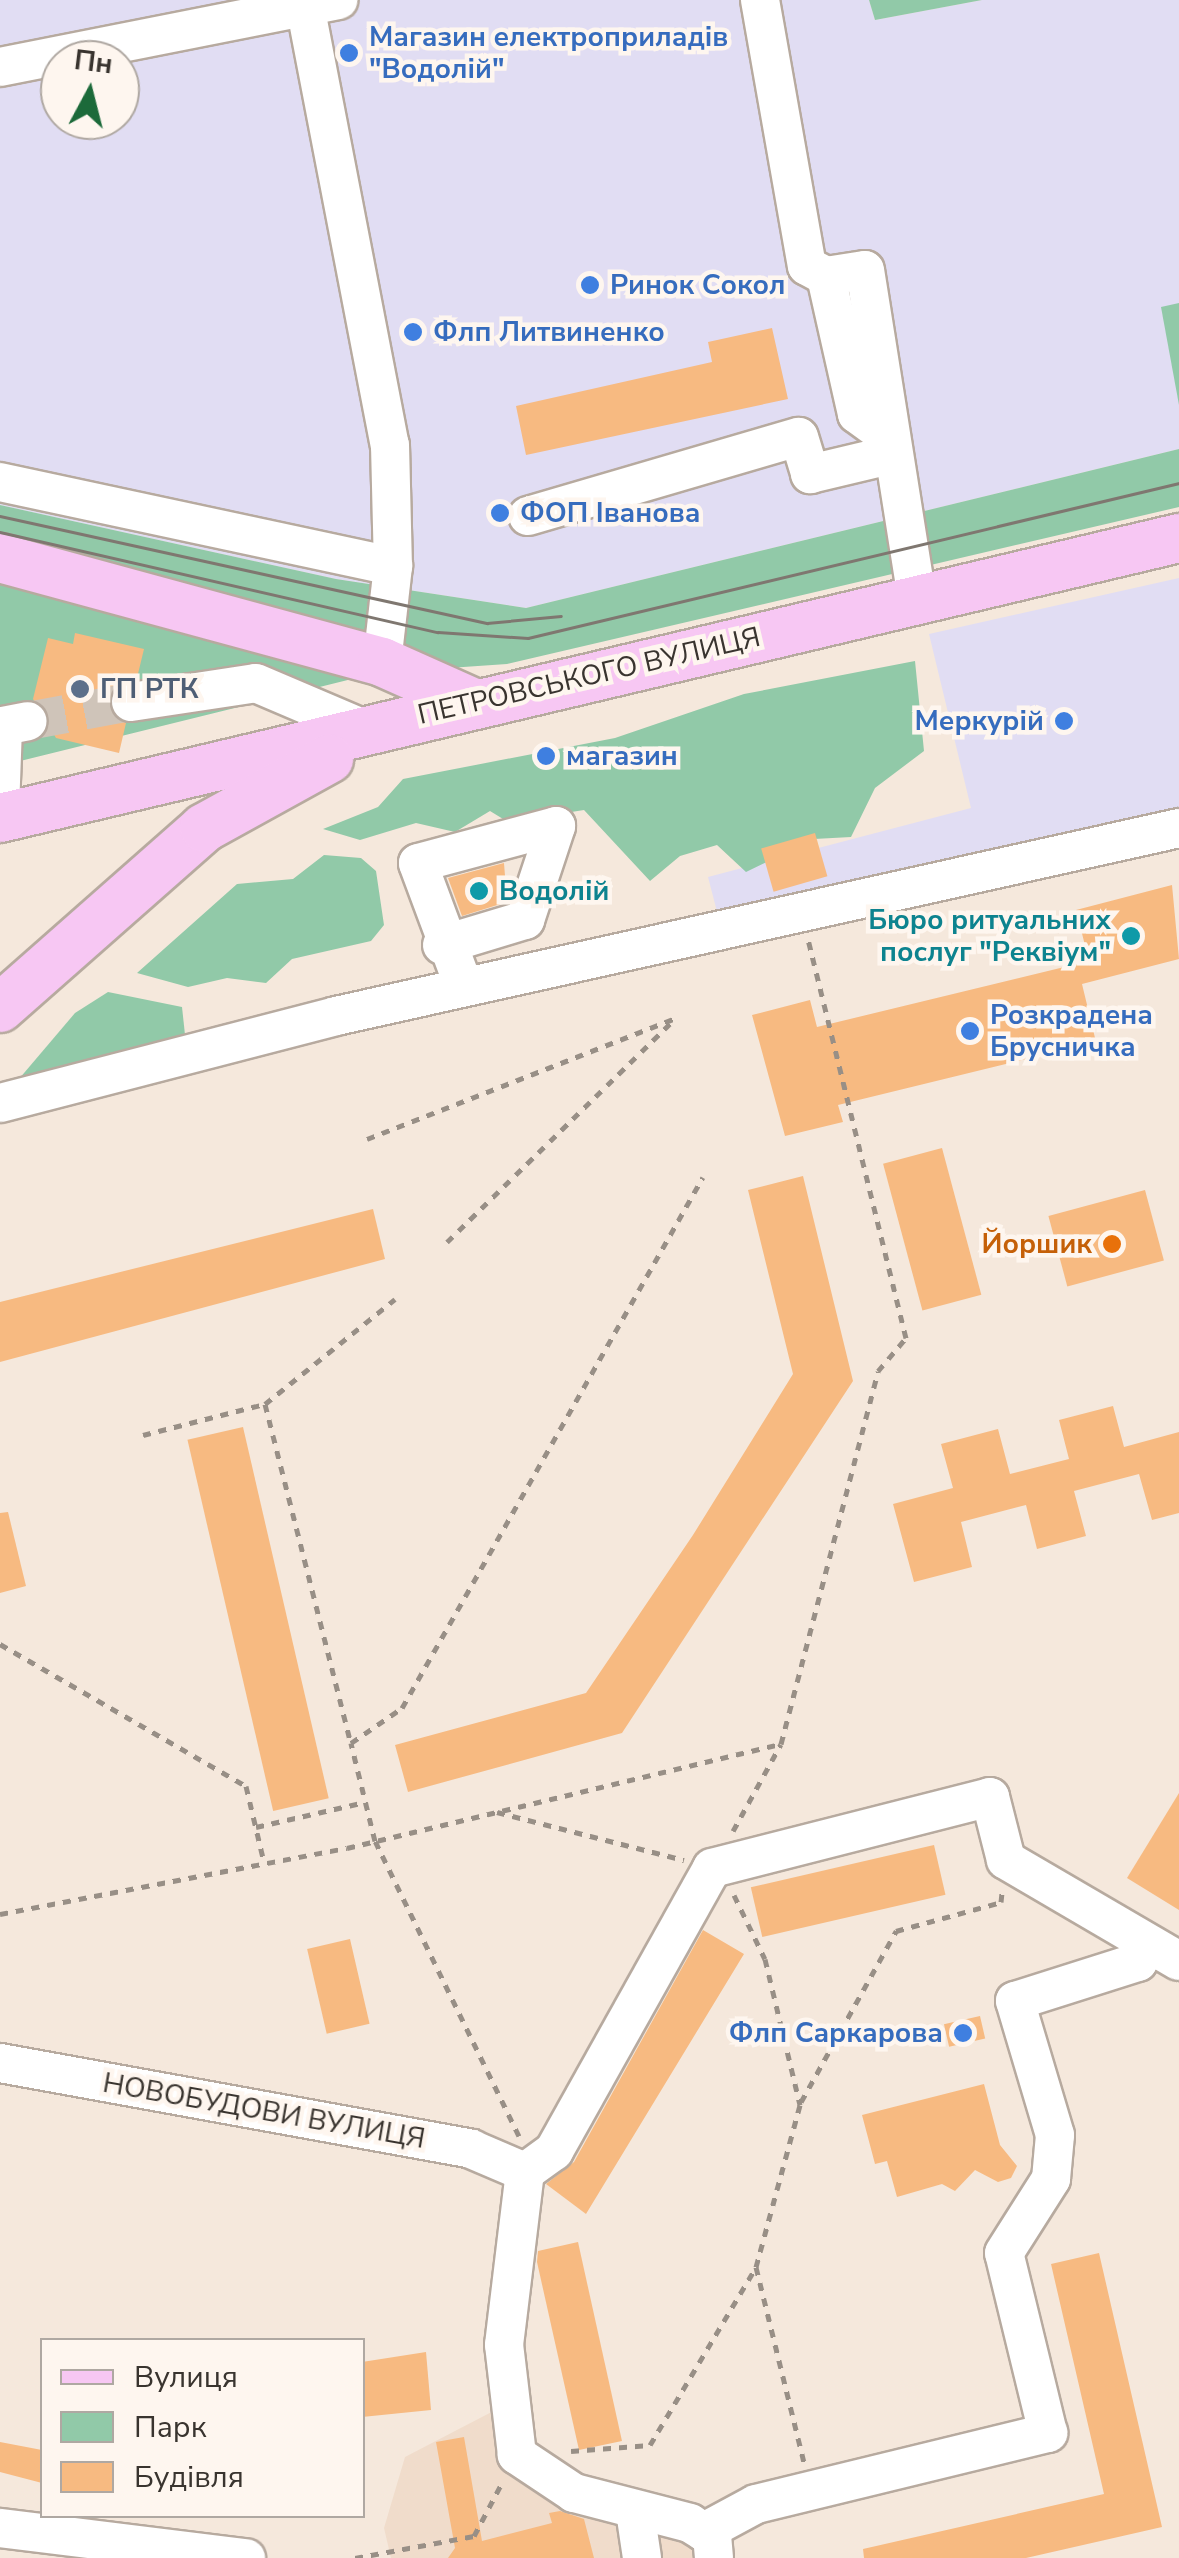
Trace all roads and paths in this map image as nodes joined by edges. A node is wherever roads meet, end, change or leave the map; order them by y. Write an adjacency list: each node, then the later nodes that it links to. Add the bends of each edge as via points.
1 (760, 0): 4 (street, via 807,266 826,276 865,270 890,404)
2 (315, 2): 3 (street); 9 (street, via 390,445)
3 (0, 67)
4 (889, 446): 6 (street, via 810,474 799,437); 10 (street)
5 (0, 482): 9 (street)
6 (528, 516)
7 (1179, 538): 10 (main road, ПЕТРОВСЬКОГО ВУЛИЦЯ)
8 (0, 558): 11 (main road)
9 (393, 566): 11 (street)
10 (916, 598): 13 (main road, ПЕТРОВСЬКОГО ВУЛИЦЯ)
11 (382, 662): 13 (main road)
12 (131, 702): 15 (street, via 256,683)
13 (472, 702): 15 (main road, ПЕТРОВСЬКОГО ВУЛИЦЯ); 22 (main road, via 343,752 204,828)
14 (28, 721): 16 (street, via 3,726)
15 (366, 730): 17 (main road, ПЕТРОВСЬКОГО ВУЛИЦЯ)
16 (0, 809)
17 (0, 818)
18 (1179, 828): 19 (street)
19 (802, 918): 21 (street); 32 (path, via 906,1338 878,1371)
20 (442, 945): 21 (street)
21 (464, 986): 23 (street)
22 (0, 1008)
23 (0, 1103)
24 (367, 1139): 26 (path, via 676,1018)
25 (703, 1177): 31 (path, via 402,1708)
26 (447, 1242)
27 (395, 1298): 28 (path)
28 (266, 1404): 29 (path); 31 (path)
29 (143, 1435)
30 (0, 1644): 35 (path, via 246,1786)
31 (351, 1743): 33 (path)
32 (781, 1744): 34 (path); 39 (path)
33 (366, 1802): 35 (path); 36 (path)
34 (497, 1812): 36 (path); 39 (path)
35 (256, 1827): 38 (path)
36 (375, 1841): 38 (path); 44 (path)
37 (1006, 1860): 39 (street, via 990,1797); 41 (street); 43 (path, via 1000,1902 896,1931)
38 (264, 1862): 40 (path)
39 (716, 1867): 43 (path, via 765,1960); 44 (street, via 554,2151)
40 (0, 1914)
41 (1163, 1953): 47 (street, via 1015,2001 1055,2135 1051,2179 1004,2252 1048,2434)
42 (0, 2063): 44 (street, НОВОБУДОВИ ВУЛИЦЯ, via 470,2149)
43 (800, 2105): 45 (path)
44 (529, 2168): 46 (street, via 504,2345)
45 (756, 2267): 46 (path, via 650,2446); 47 (path)
46 (516, 2456): 48 (street, via 574,2493); 52 (path, via 474,2536)
47 (811, 2491): 50 (street, via 756,2504)
48 (635, 2511): 50 (street); 53 (street)
49 (0, 2528): 51 (street)
50 (709, 2545)
51 (246, 2558)
52 (354, 2558)
53 (642, 2558)

